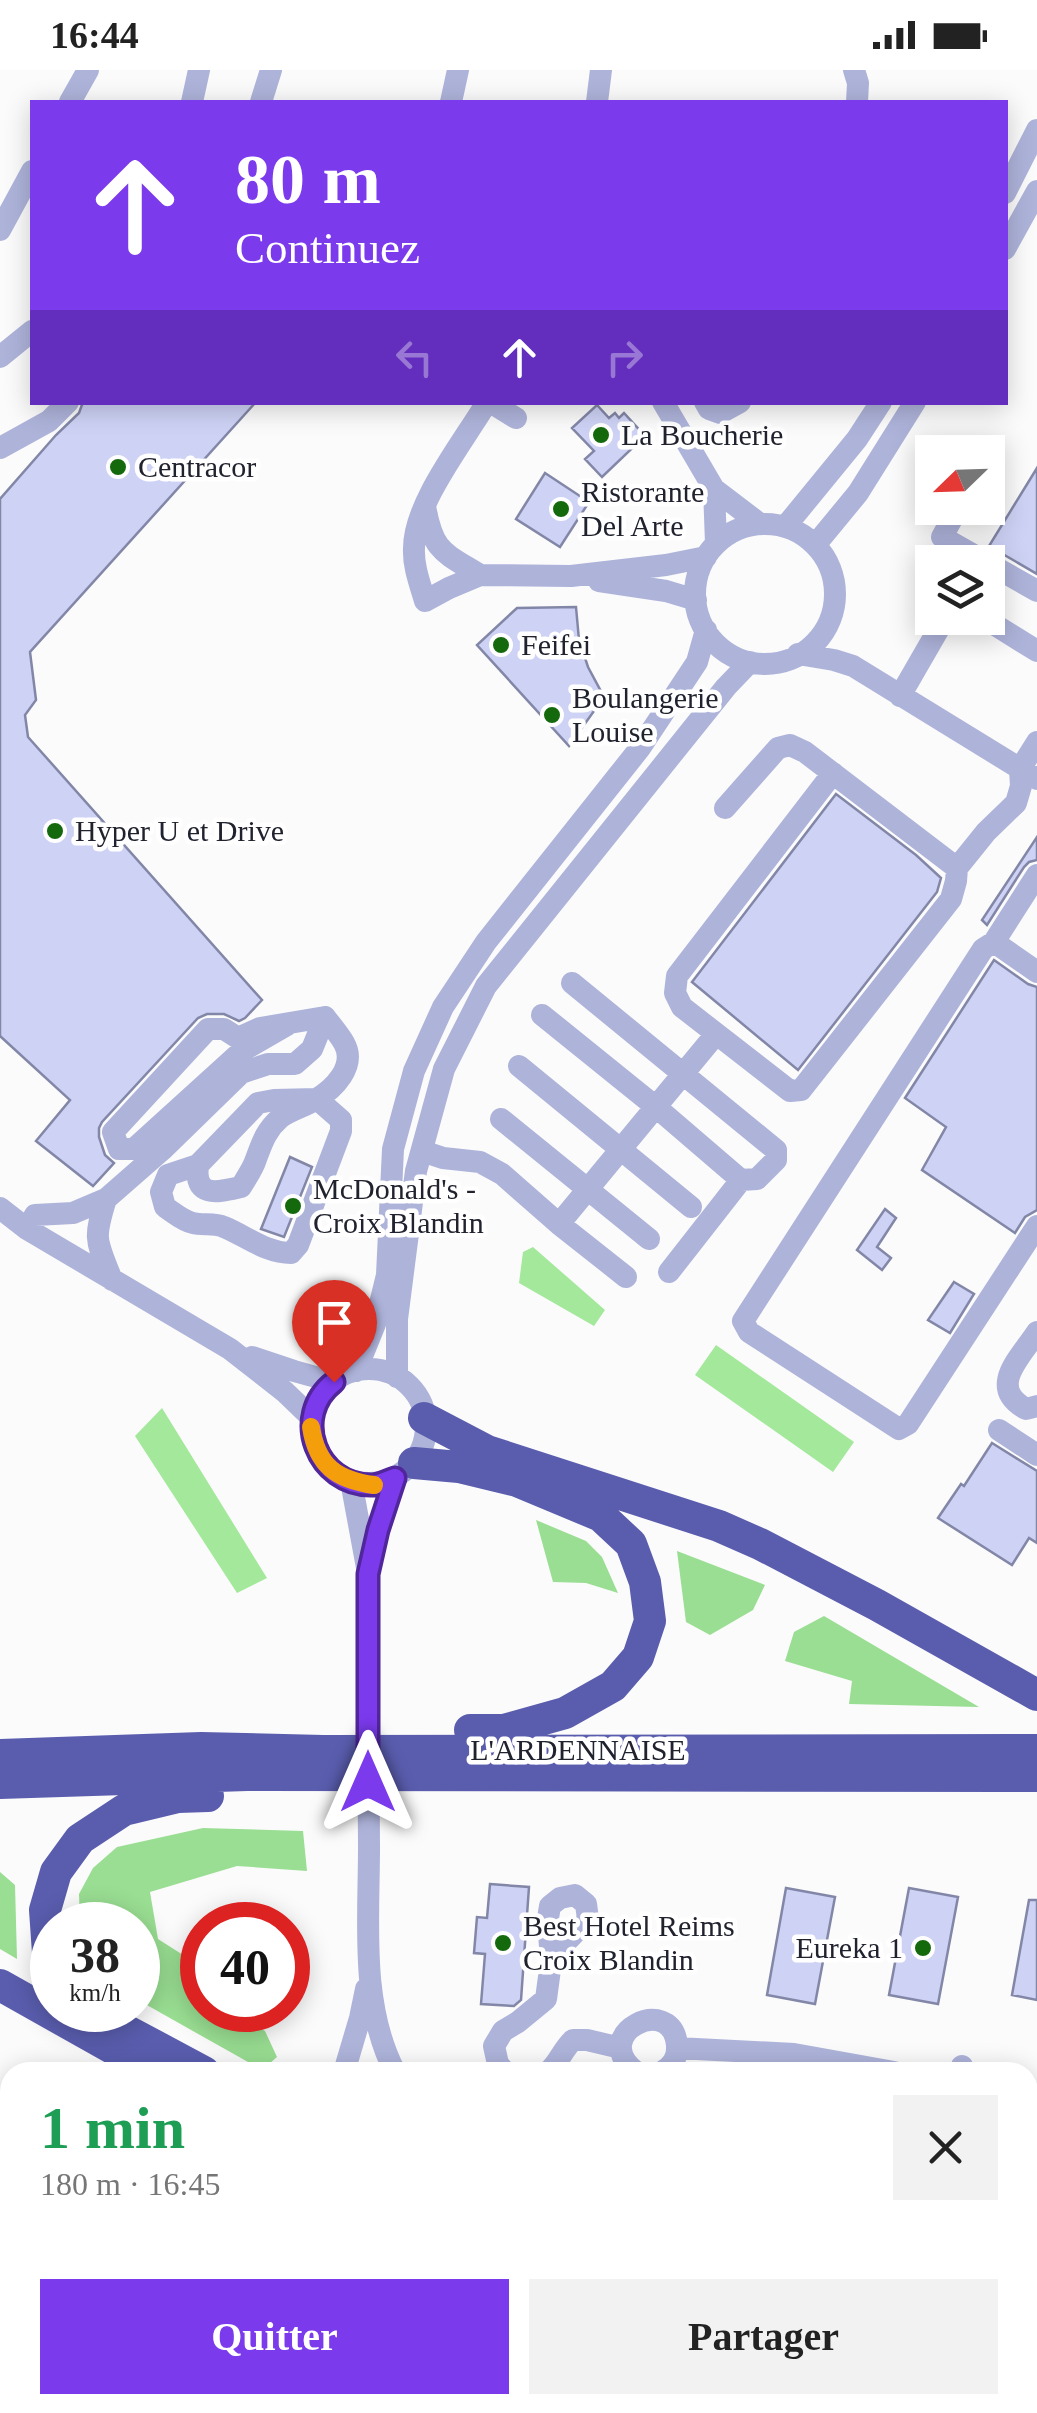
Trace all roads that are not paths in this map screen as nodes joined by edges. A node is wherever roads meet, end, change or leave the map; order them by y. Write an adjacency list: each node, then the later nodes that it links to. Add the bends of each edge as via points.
1 (88, 70): 7 (street)
2 (199, 70): 8 (street)
3 (271, 70): 9 (street)
4 (458, 70): 10 (street)
5 (601, 70): 11 (street)
6 (854, 70): 12 (street)
7 (71, 100)
8 (192, 100)
9 (262, 100)
10 (451, 100)
11 (597, 100)
12 (857, 100)
13 (1037, 130): 15 (street)
14 (30, 175): 17 (street)
15 (1008, 186)
16 (1037, 191): 18 (street)
17 (0, 230)
18 (1008, 244)
19 (30, 334): 20 (street)
20 (0, 356)
21 (65, 405): 31 (street)
22 (472, 405): 33 (street, via 423,480)
23 (487, 405): 33 (street)
24 (494, 405): 30 (street)
25 (665, 405): 32 (street)
26 (707, 405): 27 (street, via 720,414)
27 (735, 405)
28 (879, 405): 36 (street)
29 (914, 405): 37 (street)
30 (516, 418)
31 (0, 448)
32 (714, 489): 34 (street); 39 (street)
33 (424, 504): 41 (street, via 430,533 444,552); 41 (street, via 414,561 425,601)
34 (760, 524): 36 (street); 39 (street, via 742,527)
35 (949, 525): 38 (street, via 942,537)
36 (785, 527): 37 (street)
37 (816, 544): 49 (street, via 832,569 836,594 829,623)
38 (954, 545)
39 (711, 550): 42 (street, via 666,565); 44 (street, via 694,588)
40 (1005, 574): 43 (street)
41 (480, 575): 42 (street)
42 (571, 576): 44 (street)
43 (1037, 591)
44 (696, 600): 45 (street)
45 (706, 630): 50 (street, via 713,642); 88 (street, via 697,662 640,748 442,1007 414,1070 393,1150 387,1275)
46 (1005, 631): 48 (street)
47 (934, 635): 51 (street)
48 (1037, 651)
49 (798, 654): 50 (street, via 760,666); 51 (street, via 853,666)
50 (750, 662): 71 (street, via 486,986 444,1069)
51 (900, 696): 54 (street)
52 (1037, 742): 54 (street)
53 (833, 773): 55 (street, via 805,752 778,748); 56 (street); 64 (street, via 677,976 682,1007)
54 (1029, 774): 56 (street, via 1016,802)
55 (724, 808)
56 (957, 868): 64 (street, via 950,899 800,1090 790,1091)
57 (1037, 874): 58 (street)
58 (994, 942): 59 (street); 79 (street, via 972,965 743,1324 900,1430)
59 (1037, 972)
60 (572, 983): 66 (street)
61 (542, 1016): 68 (street)
62 (325, 1017): 63 (street); 67 (street, via 348,1054 333,1087); 75 (street, via 312,1048 295,1064 241,1073)
63 (287, 1025): 63 (street, via 238,1038 208,1029 113,1132 118,1149 134,1150 242,1051)
64 (716, 1034): 66 (street)
65 (519, 1066): 70 (street)
66 (684, 1074): 68 (street); 73 (street, via 776,1150 776,1160 757,1180)
67 (316, 1099): 72 (street, via 258,1104); 72 (street, via 277,1121 241,1187 216,1193 203,1188); 72 (street, via 341,1120 341,1132 291,1253 222,1226 195,1224 165,1207 160,1192 168,1175)
68 (656, 1107): 70 (street); 73 (street)
69 (501, 1119): 74 (street)
70 (621, 1149): 74 (street); 76 (street)
71 (422, 1151): 78 (street, via 480,1162); 89 (street, via 397,1319)
72 (198, 1166)
73 (740, 1180): 82 (street)
74 (588, 1190): 78 (street); 81 (street)
75 (106, 1199): 80 (street, via 74,1213 34,1215); 84 (street, via 97,1243)
76 (692, 1207)
77 (0, 1208): 80 (street)
78 (559, 1224): 83 (street)
79 (1037, 1226)
80 (28, 1228): 84 (street)
81 (649, 1240)
82 (669, 1272)
83 (626, 1278)
84 (112, 1280): 86 (street)
85 (1037, 1332): 87 (street)
86 (230, 1348): 90 (street); 93 (street)
87 (1026, 1364): 91 (street, via 1007,1377 1008,1392 1026,1408)
88 (356, 1371): 89 (street, via 367,1367); 90 (street)
89 (397, 1377): 92 (street, via 420,1400)
90 (334, 1382): 93 (street, via 324,1389)
91 (1037, 1406)
92 (424, 1418): 96 (street, via 424,1444); 99 (highway, via 487,1451 760,1544)
93 (313, 1419): 97 (street, via 318,1452 331,1471)
94 (999, 1430): 95 (street)
95 (1037, 1455)
96 (404, 1470): 97 (street, via 374,1485); 98 (street); 100 (highway, via 460,1467 517,1481 601,1516 632,1544 645,1582 650,1621 638,1658 612,1686 565,1713 504,1730 266,1733)
97 (351, 1481): 98 (street)
98 (368, 1574): 108 (street, bridge)
99 (1037, 1695)
100 (201, 1748): 101 (highway, L'ARDENNAISE); 102 (highway, L'ARDENNAISE)
101 (1037, 1750)
102 (0, 1755)
103 (456, 1774): 104 (highway, L'ARDENNAISE); 105 (highway, L'ARDENNAISE); 106 (highway, via 394,1790 178,1797 124,1810 80,1840 56,1872)
104 (1037, 1776)
105 (0, 1783)
106 (47, 1902)
107 (551, 1962): 120 (street, via 546,1999 503,2031 494,2046)
108 (369, 1976): 118 (street); 119 (street)
109 (0, 1985): 116 (highway)
110 (727, 2026): 114 (street)
111 (128, 2032): 117 (highway)
112 (621, 2048): 113 (street, via 633,2025 650,2020 666,2025); 121 (street, via 573,2040); 122 (street)
113 (678, 2048): 114 (street); 123 (street)
114 (722, 2050): 115 (street)
115 (842, 2059)
116 (137, 2062)
117 (185, 2062)
118 (347, 2062)
119 (390, 2062)
120 (498, 2062)
121 (556, 2062)
122 (626, 2062)
123 (673, 2062)

